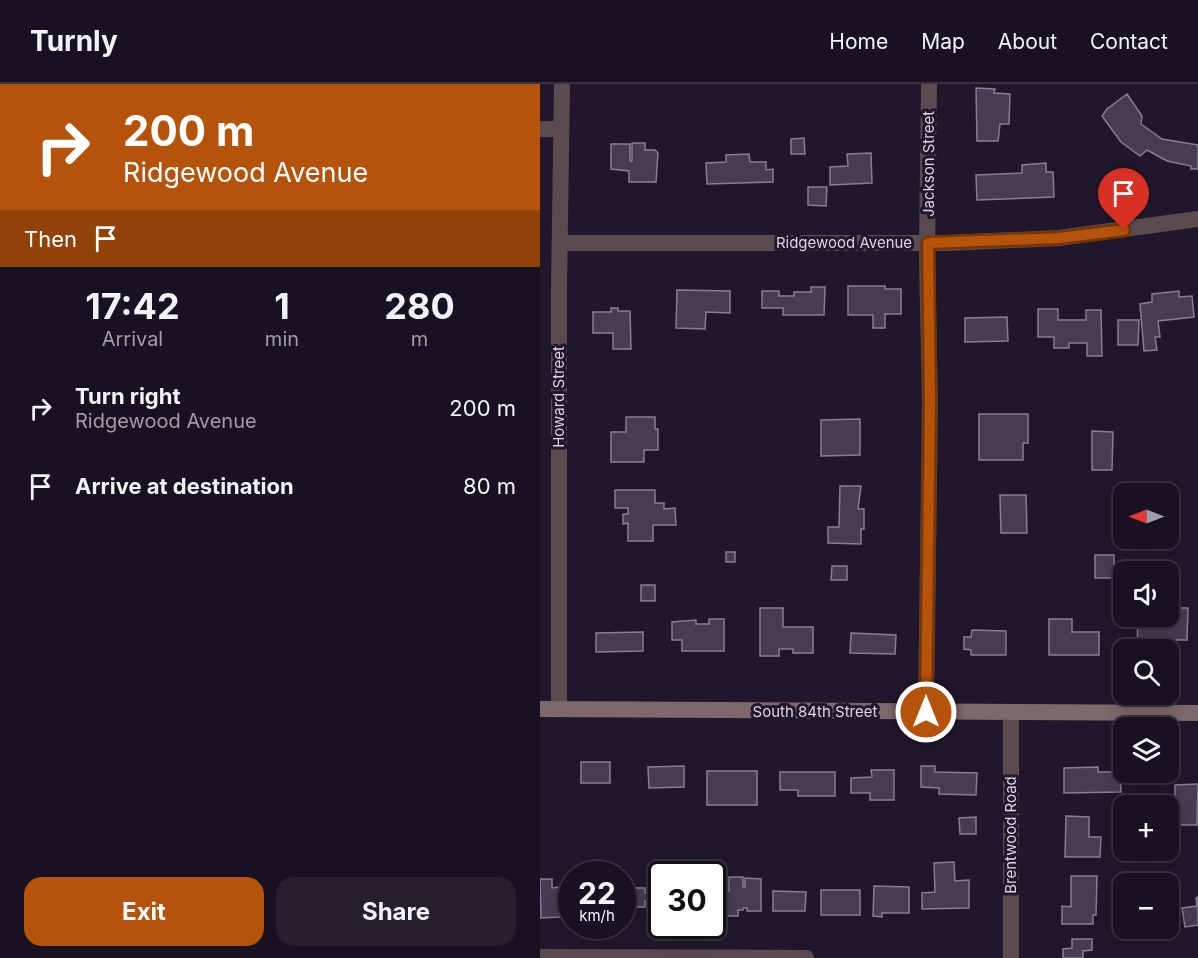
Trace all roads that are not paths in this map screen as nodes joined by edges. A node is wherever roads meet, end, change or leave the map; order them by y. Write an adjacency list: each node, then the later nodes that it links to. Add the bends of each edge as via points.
1 (562, 84): 4 (street, Howard Street)
2 (929, 84): 7 (street, Jackson Street)
3 (540, 129): 4 (street)
4 (560, 129): 6 (street, Howard Street)
5 (1198, 219): 7 (street, Ridgewood Avenue, via 1059,238)
6 (561, 243): 7 (street, Ridgewood Avenue); 9 (street, Howard Street)
7 (928, 243): 10 (street, Jackson Street)
8 (540, 709): 9 (main road, South 84th Street)
9 (559, 709): 10 (main road, South 84th Street)
10 (926, 712): 11 (main road, South 84th Street)
11 (1011, 712): 12 (main road, South 84th Street); 15 (street, Brentwood Road)
12 (1198, 713)
13 (540, 957): 14 (street)
14 (806, 958)
15 (1011, 958)

